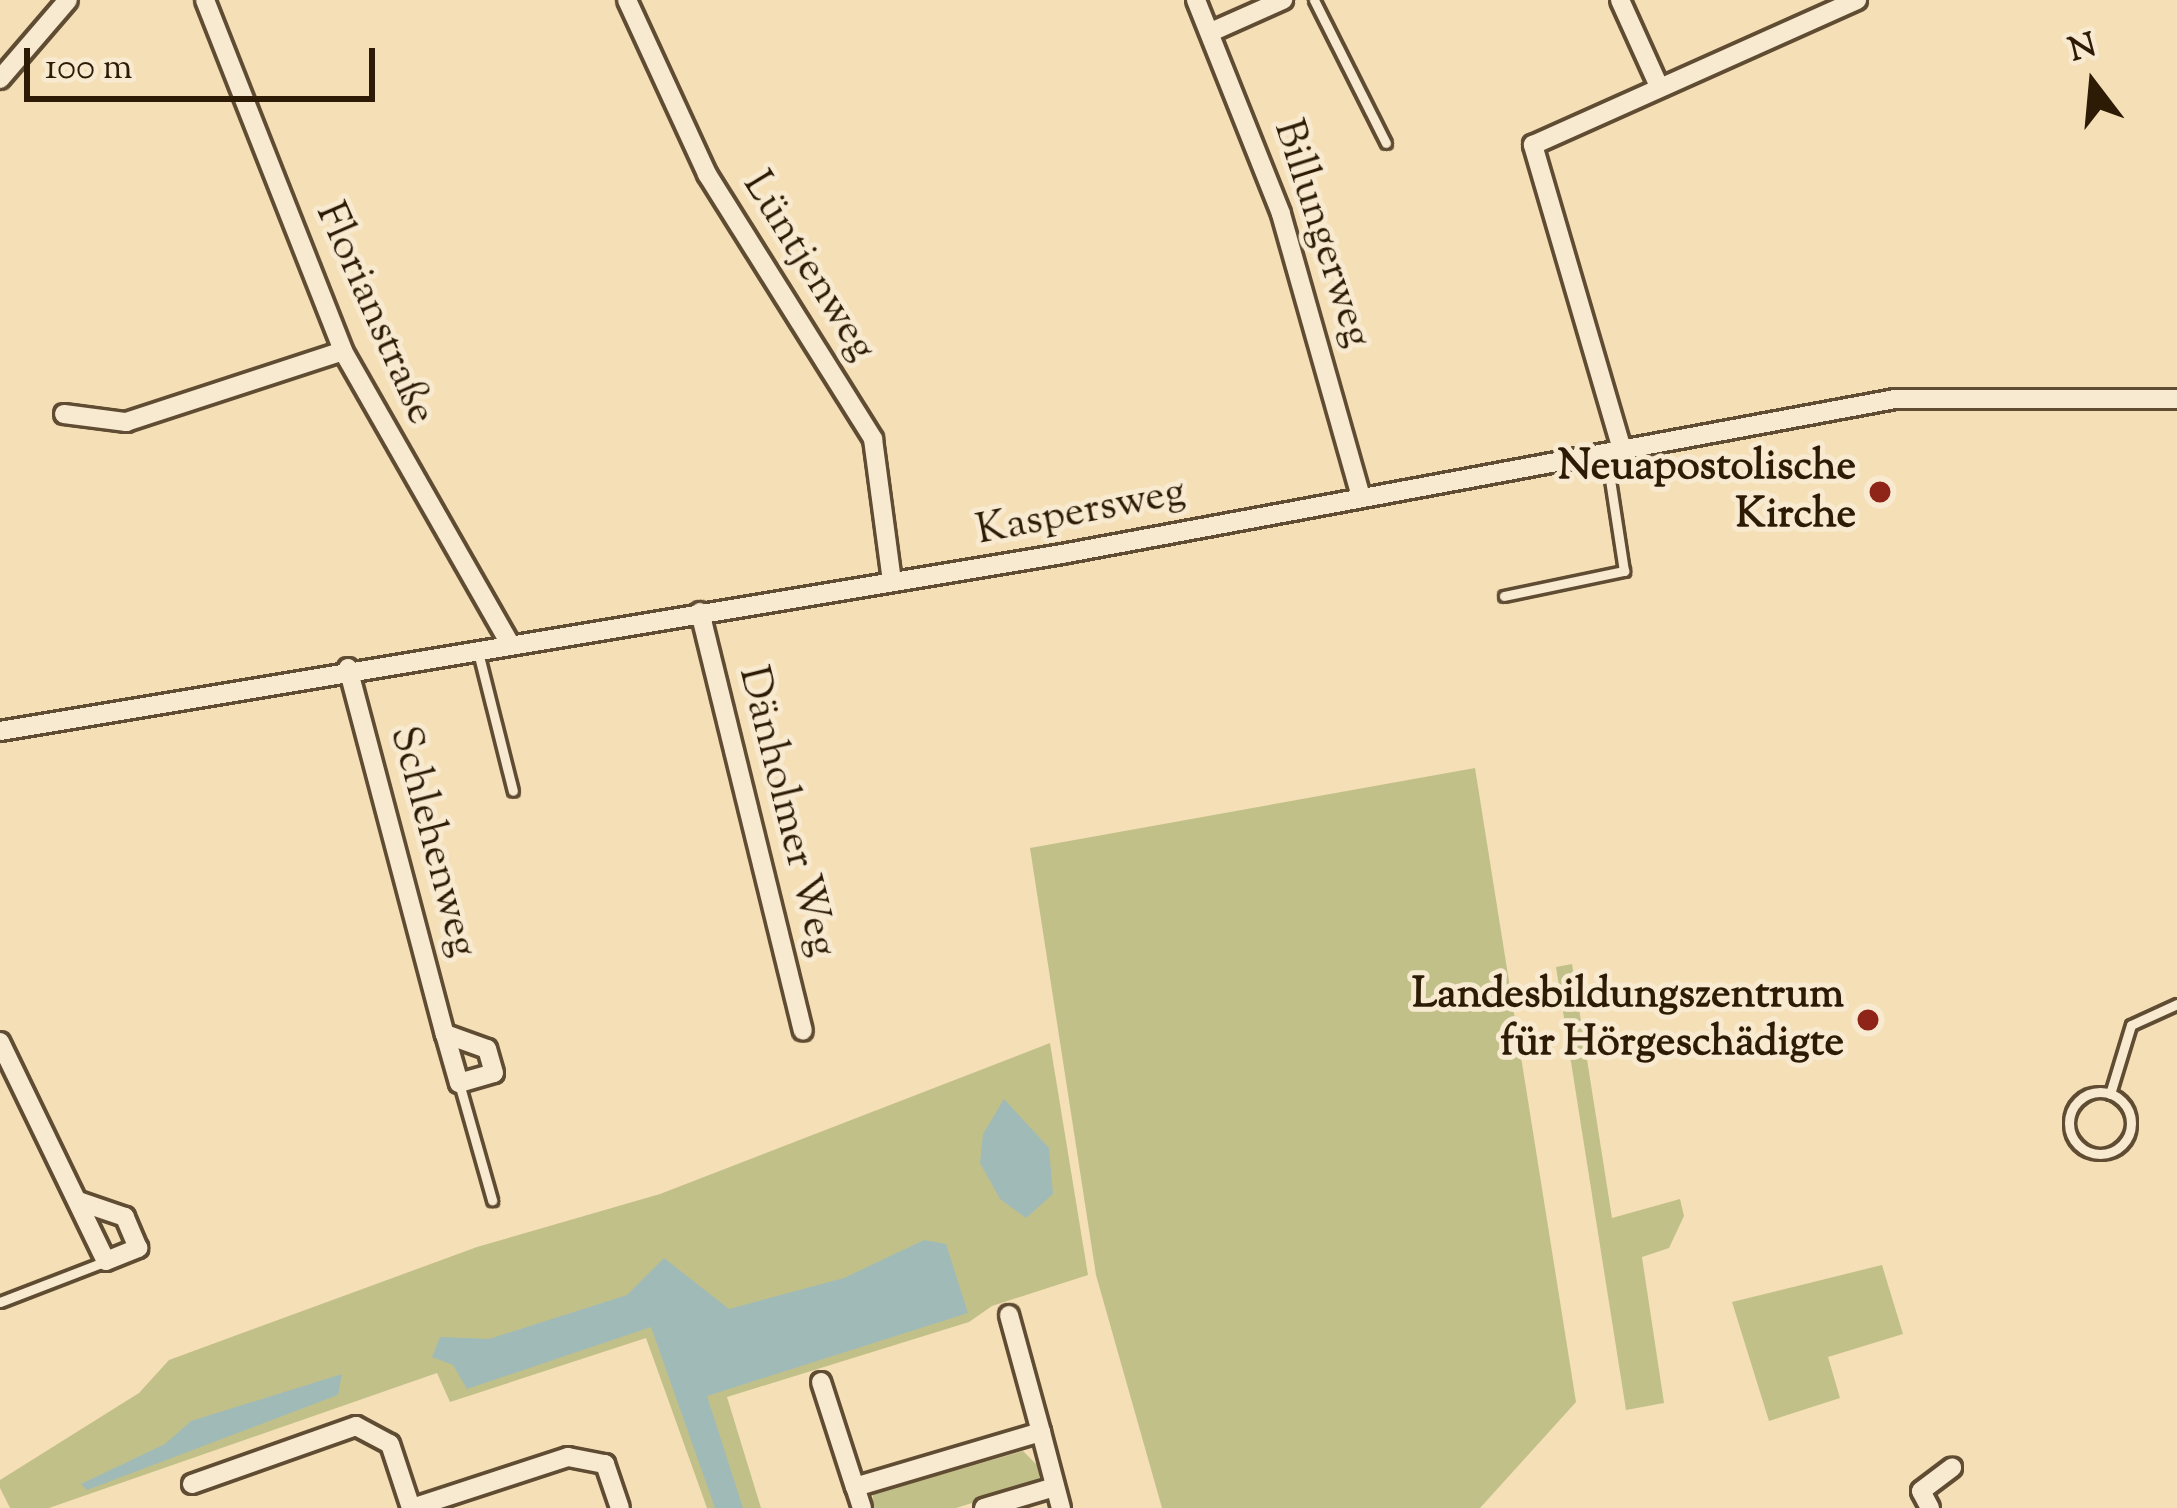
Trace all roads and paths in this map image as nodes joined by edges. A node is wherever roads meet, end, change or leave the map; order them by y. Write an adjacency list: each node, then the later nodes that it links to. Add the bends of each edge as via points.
1 (68, 0): 10 (street)
2 (205, 0): 13 (street, Florianstraße)
3 (627, 0): 18 (street, Lüntjenweg, via 707,174 873,439)
4 (1196, 0): 9 (street, Billungerweg)
5 (1283, 0): 9 (street)
6 (1314, 0): 12 (lane)
7 (1620, 0): 11 (street)
8 (1857, 0): 11 (street)
9 (1210, 32): 17 (street, Billungerweg, via 1307,295)
10 (0, 79)
11 (1658, 84): 16 (street, via 1533,145)
12 (1386, 143)
13 (343, 351): 15 (street, via 126,422); 21 (street, Florianstraße)
14 (2177, 399): 16 (street, Kaspersweg, via 1894,399)
15 (64, 414)
16 (1613, 447): 17 (street, Kaspersweg); 19 (lane, via 1624,571)
17 (1361, 496): 18 (street, Kaspersweg)
18 (892, 582): 20 (street, Kaspersweg)
19 (1504, 596)
20 (700, 612): 21 (street, Kaspersweg); 27 (street, Dänholmer Weg)
21 (509, 641): 22 (street, Kaspersweg)
22 (476, 647): 23 (street, Kaspersweg); 25 (lane)
23 (348, 668): 24 (street, Kaspersweg); 28 (street, Schlehenweg)
24 (0, 731)
25 (513, 791)
26 (2177, 1004): 31 (lane, via 2131,1025)
27 (802, 1030)
28 (446, 1034): 30 (street, Schlehenweg); 30 (street, via 488,1048 494,1073)
29 (0, 1042): 33 (street)
30 (459, 1083): 32 (lane)
31 (2110, 1094): 31 (lane, via 2090,1094 2069,1115 2071,1136 2085,1150 2105,1154 2128,1136 2126,1106)
32 (492, 1200)
33 (78, 1201): 34 (street); 34 (street, via 125,1217 138,1247)
34 (106, 1261): 35 (lane)
35 (0, 1302)
36 (1010, 1316): 38 (street)
37 (821, 1382): 41 (street)
38 (1041, 1432): 41 (street); 42 (street)
39 (1952, 1468): 48 (street, via 1921,1491)
40 (192, 1484): 43 (street, via 356,1426 390,1444)
41 (856, 1487): 45 (street)
42 (1055, 1487): 46 (street); 47 (street)
43 (412, 1508): 44 (street, via 568,1457 605,1464)
44 (620, 1508)
45 (862, 1508)
46 (984, 1508)
47 (1061, 1508)
48 (1930, 1508)

